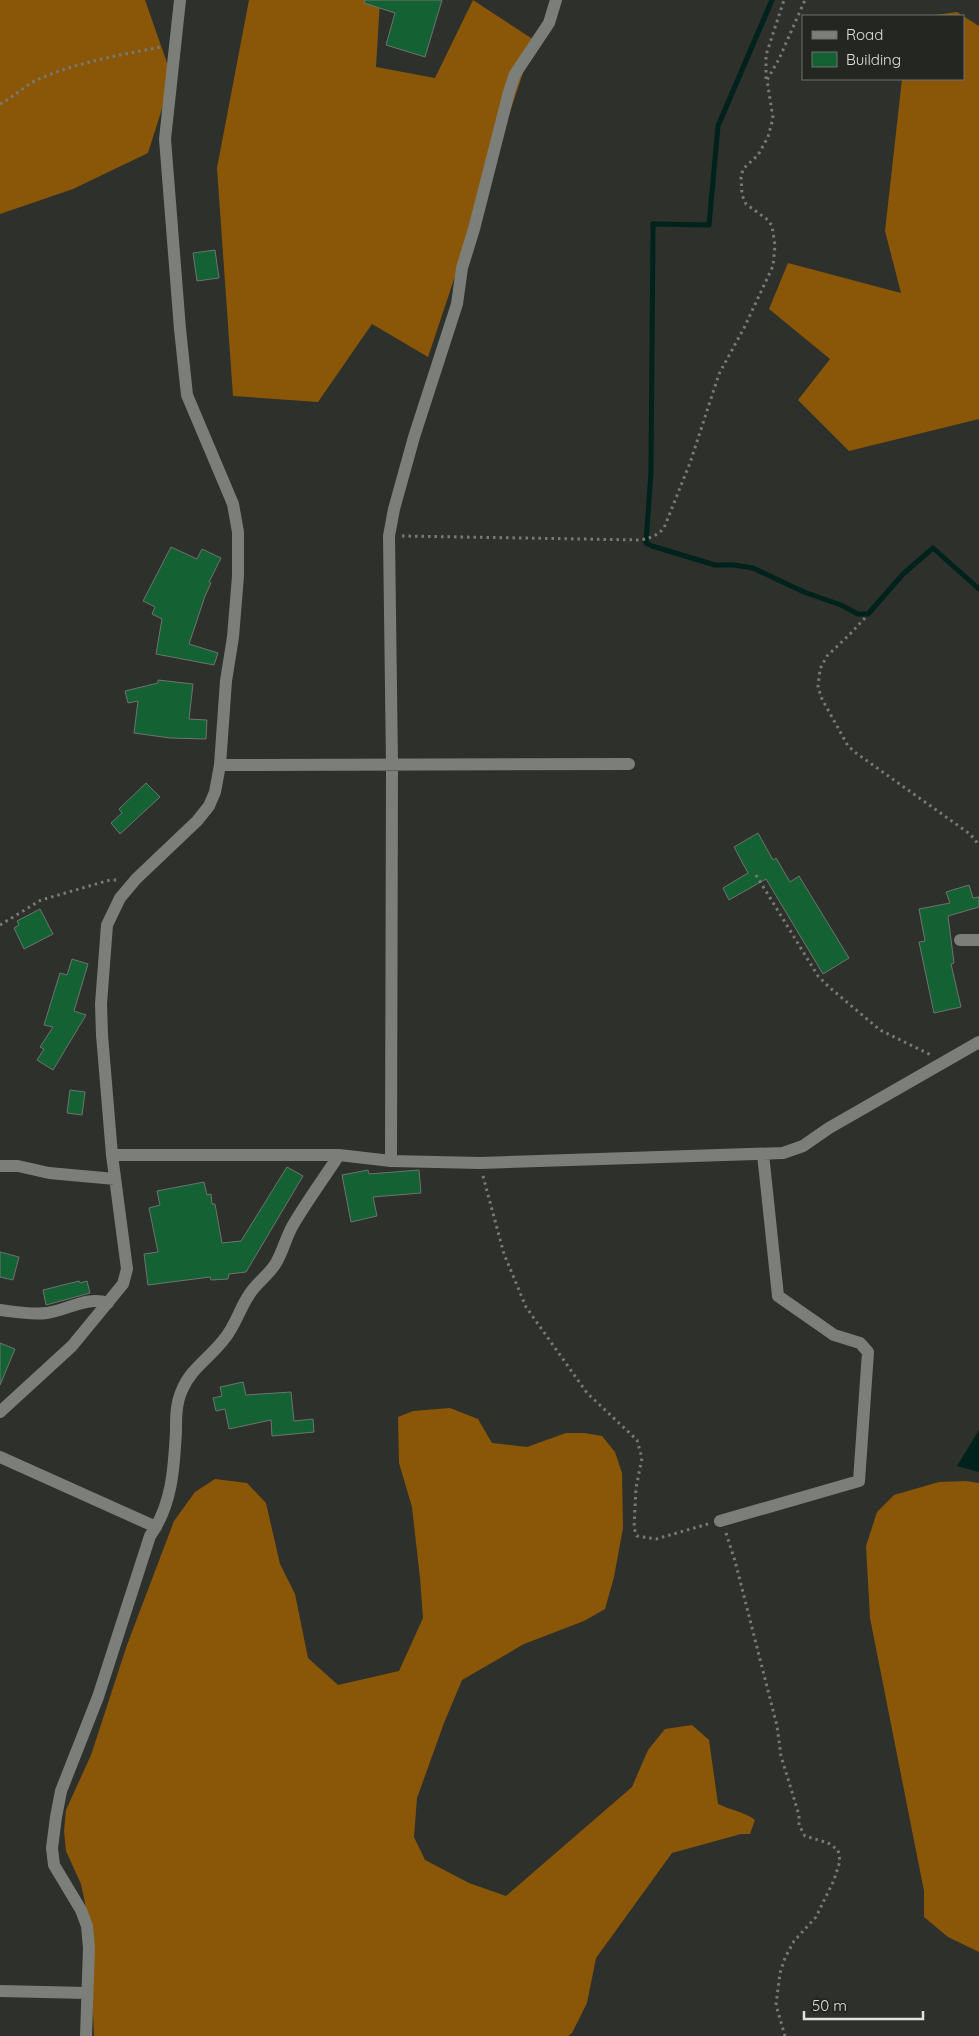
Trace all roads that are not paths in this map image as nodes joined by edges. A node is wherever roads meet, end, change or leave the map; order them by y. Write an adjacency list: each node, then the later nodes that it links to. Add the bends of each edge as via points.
1 (180, 0): 4 (street, via 165,139 188,395 224,479 238,532 238,576)
2 (556, 0): 5 (street, via 549,23 515,74 509,92 462,268 457,304 394,509 389,536)
3 (629, 764): 5 (street)
4 (220, 765): 5 (street); 10 (street, via 215,792 208,806 182,837 136,879 120,898 107,925 100,1004)
5 (392, 766): 12 (street)
6 (960, 940): 7 (street)
7 (979, 940)
8 (979, 1042): 9 (street, via 803,1146 783,1154)
9 (763, 1154): 12 (street, via 480,1163); 19 (street, via 778,1296 834,1335 860,1343 868,1352 859,1481)
10 (112, 1155): 11 (street); 14 (street)
11 (339, 1155): 12 (street); 20 (street, via 292,1227 276,1265 248,1295 226,1338 186,1381 176,1410 172,1486)
12 (391, 1161)
13 (0, 1166): 14 (street)
14 (115, 1179): 15 (street, via 126,1269 123,1284)
15 (108, 1303): 16 (street, via 92,1300 36,1314); 17 (street, via 72,1346)
16 (0, 1310)
17 (0, 1412)
18 (0, 1457): 20 (street)
19 (720, 1521)
20 (156, 1527): 22 (street, via 150,1536 98,1697 61,1791 56,1817 52,1848 54,1864 87,1926)
21 (0, 1992): 22 (street)
22 (87, 1993): 23 (street)
23 (86, 2036)

